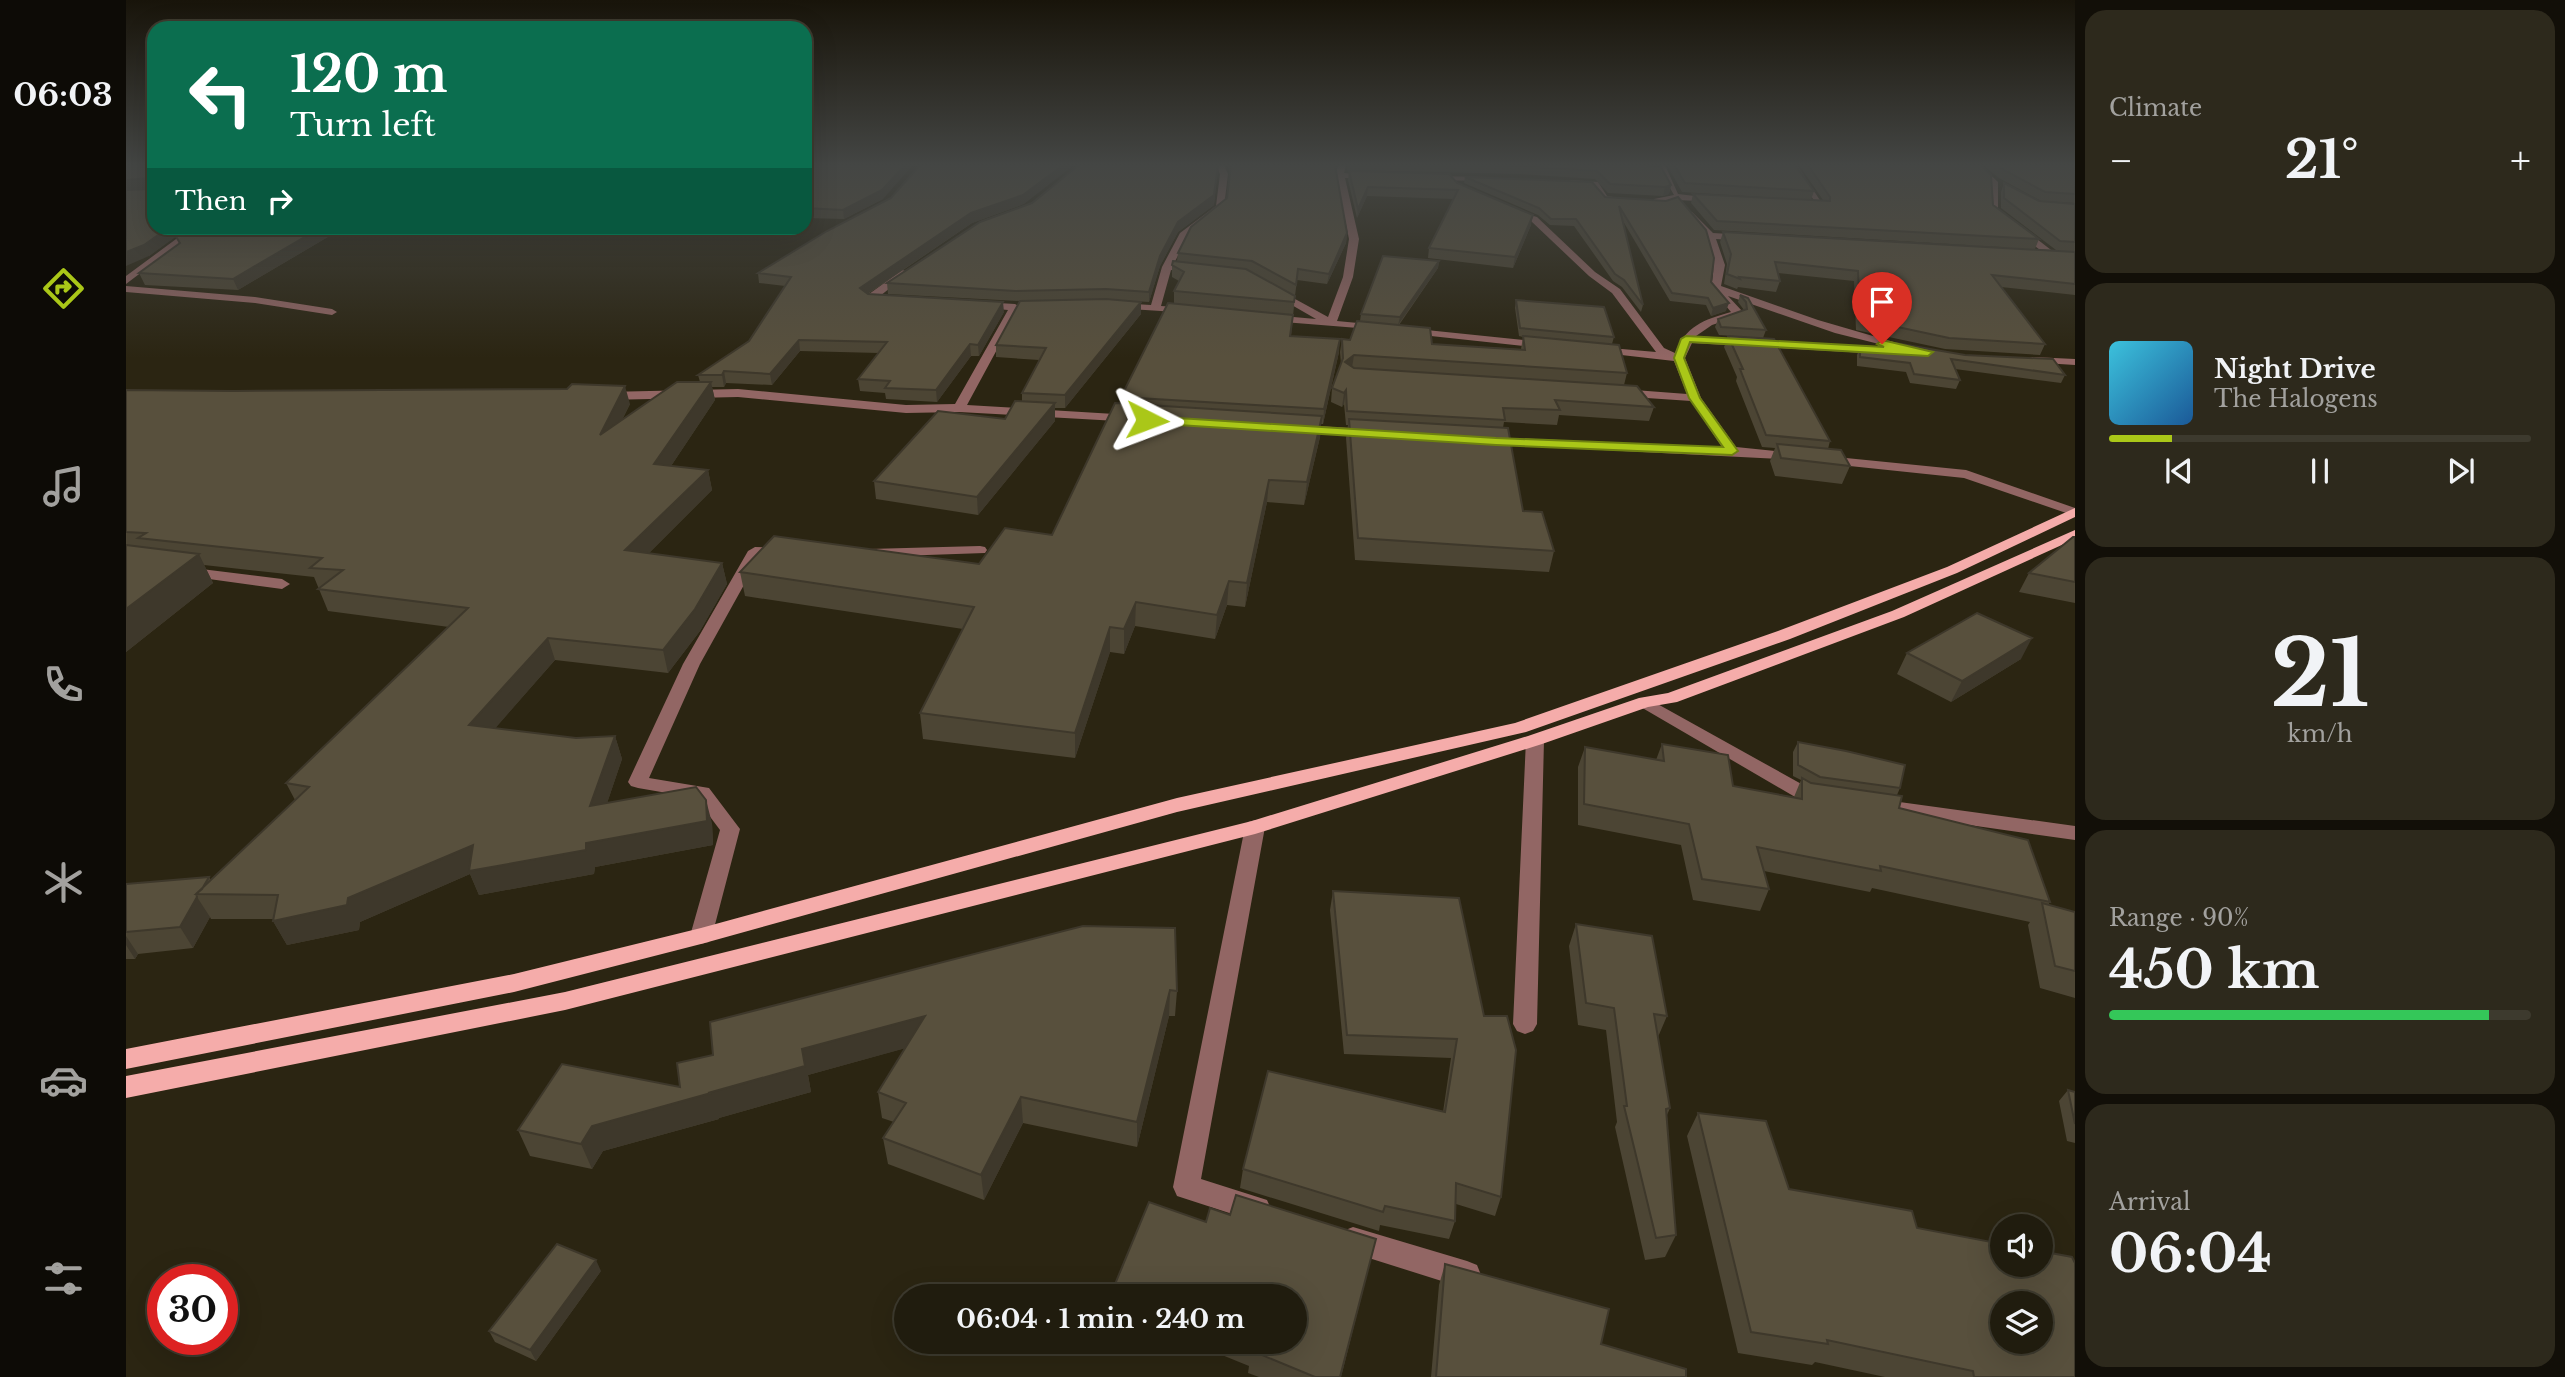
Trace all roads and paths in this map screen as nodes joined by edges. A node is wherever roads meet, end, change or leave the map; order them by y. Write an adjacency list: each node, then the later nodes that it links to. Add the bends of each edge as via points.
1 (1190, 229): 13 (street)
2 (1352, 229): 26 (street, via 1348,277)
3 (1547, 229): 32 (street, via 1592,274 1616,290 1660,350)
4 (1704, 229): 7 (street)
5 (2019, 229): 10 (street)
6 (187, 235): 15 (street)
7 (1710, 236): 8 (street); 17 (street, via 1720,265)
8 (1751, 239)
9 (2038, 254): 10 (street)
10 (2052, 255): 11 (street)
11 (2063, 256)
12 (920, 262): 19 (street, via 869,299)
13 (1167, 267): 14 (street); 22 (street)
14 (1208, 272)
15 (126, 281)
16 (1260, 283): 26 (street)
17 (1716, 288): 29 (street, via 1738,313 1706,322); 29 (street, via 1858,336 1928,352)
18 (126, 289): 24 (street, via 256,300)
19 (895, 300)
20 (962, 304): 38 (street, via 1021,307)
21 (1106, 305): 22 (street)
22 (1155, 308): 23 (street)
23 (1195, 312)
24 (332, 313)
25 (1263, 317): 26 (street)
26 (1331, 323): 27 (street)
27 (1386, 329)
28 (1400, 330): 30 (street)
29 (1686, 339): 32 (street)
30 (1553, 346)
31 (1581, 348): 32 (street)
32 (1679, 358): 37 (street)
33 (2017, 358): 34 (street)
34 (2075, 362)
35 (1612, 393): 37 (street)
36 (589, 396): 38 (street, via 738,393 906,409)
37 (1695, 398): 43 (street)
38 (959, 408): 39 (street)
39 (1138, 419)
40 (1289, 429): 41 (street)
41 (1386, 435)
42 (1468, 440): 43 (street)
43 (1732, 451): 44 (street, via 1966,474)
44 (2075, 512): 57 (main road, via 1939,575 1784,635 1520,727 1177,805)
45 (2075, 534): 51 (main road, via 1898,614 1671,698)
46 (980, 550): 48 (street)
47 (796, 552): 57 (street, via 755,551 674,699 638,782 702,793 730,829)
48 (850, 553)
49 (165, 569): 50 (street)
50 (282, 584)
51 (1645, 702): 52 (main road); 53 (street, via 1809,796)
52 (1535, 740): 55 (main road); 58 (street)
53 (1835, 800)
54 (1862, 804): 56 (street)
55 (1255, 827): 60 (main road, via 565,1001); 61 (street, via 1186,1187)
56 (2075, 833)
57 (701, 936): 59 (main road, via 514,982)
58 (1525, 1024)
59 (126, 1059)
60 (126, 1087)
61 (1279, 1216)
62 (1332, 1233): 63 (street)
63 (1491, 1282)

